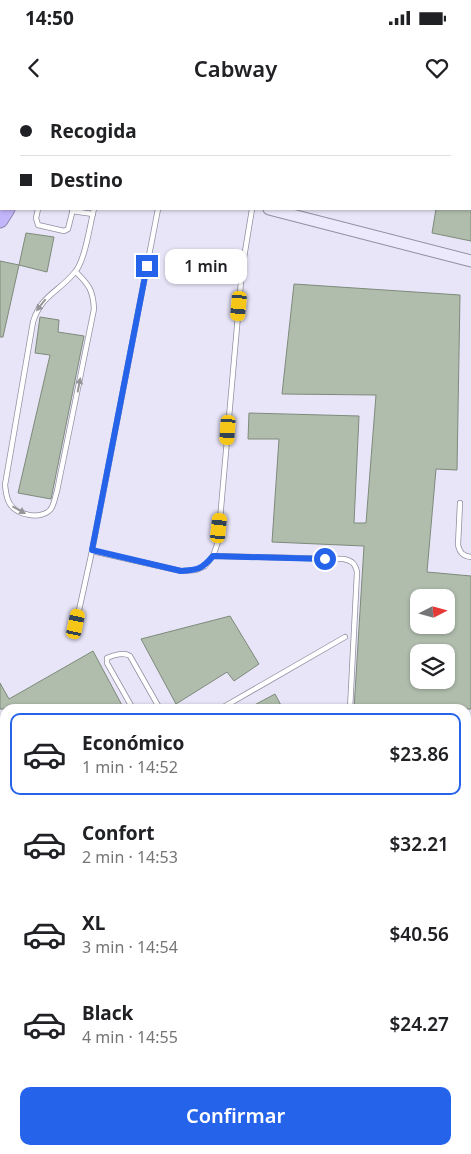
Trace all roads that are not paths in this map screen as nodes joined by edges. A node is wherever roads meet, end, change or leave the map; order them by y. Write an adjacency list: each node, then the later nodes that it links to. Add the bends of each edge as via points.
1 (38, 210): 2 (lane, via 38,225 64,231 68,229)
2 (72, 210): 6 (lane)
3 (158, 210): 10 (lane)
4 (252, 210): 11 (lane, via 242,270 223,498 218,542)
5 (277, 210): 7 (street)
6 (93, 212): 8 (lane)
7 (471, 261)
8 (76, 272): 8 (lane, one-way to 8, via 42,302 33,322 5,485 11,506 26,514 43,514 50,510 57,491 94,309 91,289)
9 (460, 504): 12 (lane, via 459,551)
10 (92, 550): 11 (lane, via 181,571 205,566); 13 (lane)
11 (213, 556): 18 (lane, via 344,559 355,564)
12 (471, 557)
13 (76, 624)
14 (345, 637): 17 (lane)
15 (130, 704): 16 (lane, via 107,663 110,656 130,656)
16 (157, 704)
17 (229, 704)
18 (350, 704)

